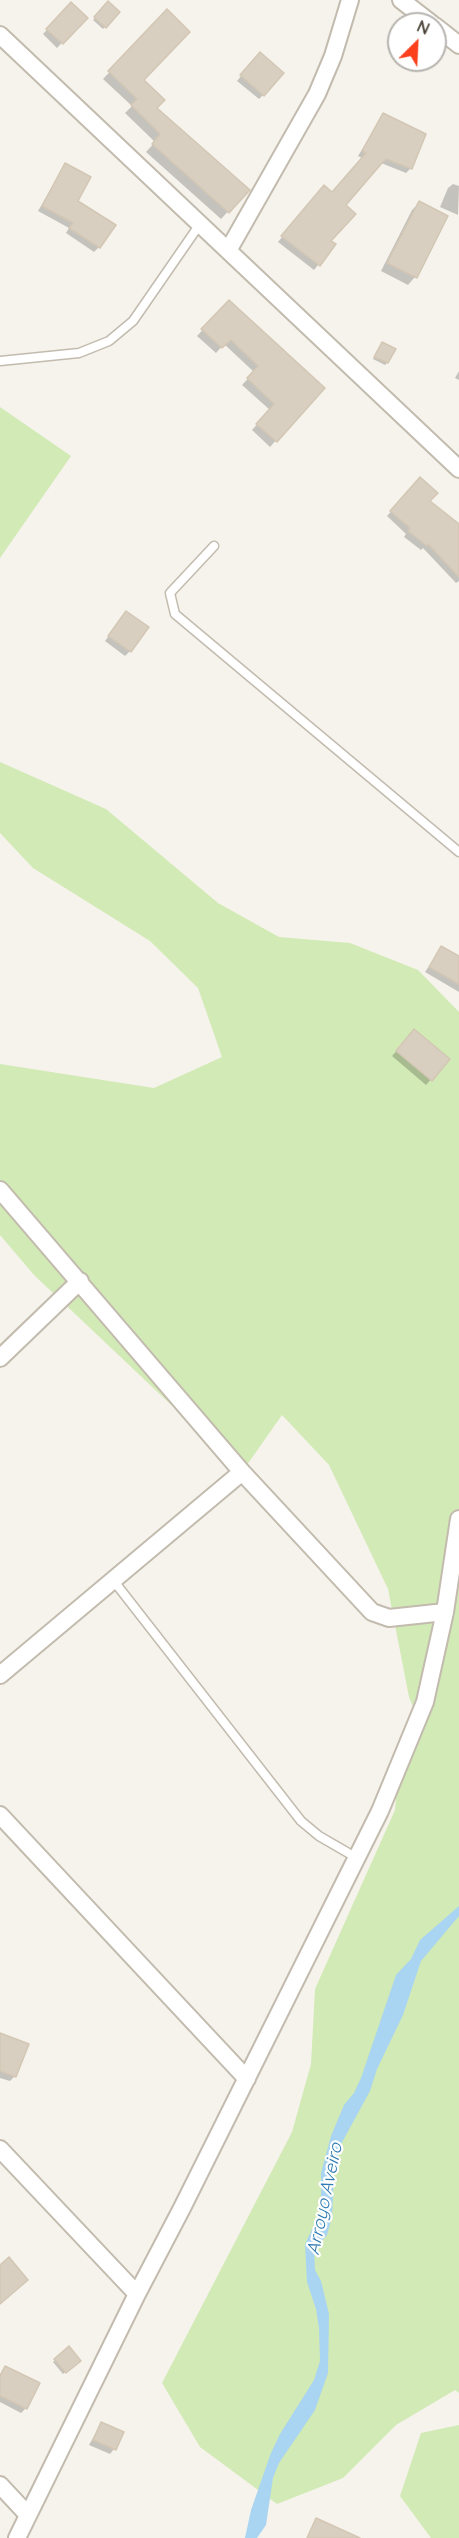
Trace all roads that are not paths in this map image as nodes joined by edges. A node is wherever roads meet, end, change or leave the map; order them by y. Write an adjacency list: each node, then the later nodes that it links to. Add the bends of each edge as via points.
1 (350, 0): 8 (street, via 333,56 316,94)
2 (401, 0): 3 (street)
3 (417, 12)
4 (0, 35): 7 (street)
5 (447, 35): 6 (street)
6 (459, 45)
7 (200, 224): 8 (street); 9 (lane, via 133,321 109,341 79,353)
8 (229, 249): 10 (street)
9 (0, 361)
10 (458, 464)
11 (214, 546): 12 (lane, via 170,592 175,614)
12 (459, 852)
13 (0, 1190): 14 (street)
14 (80, 1281): 15 (street); 16 (street)
15 (0, 1358)
16 (242, 1472): 18 (street); 19 (street, via 372,1612 389,1618)
17 (459, 1519): 19 (street)
18 (113, 1580): 20 (street); 22 (lane, via 301,1821)
19 (445, 1612): 22 (street, via 425,1702)
20 (0, 1676)
21 (0, 1815): 23 (street)
22 (357, 1858): 23 (street)
23 (247, 2079): 25 (street)
24 (0, 2149): 25 (street)
25 (137, 2294): 27 (street)
26 (0, 2485): 27 (street)
27 (28, 2515): 28 (street)
28 (17, 2538)

